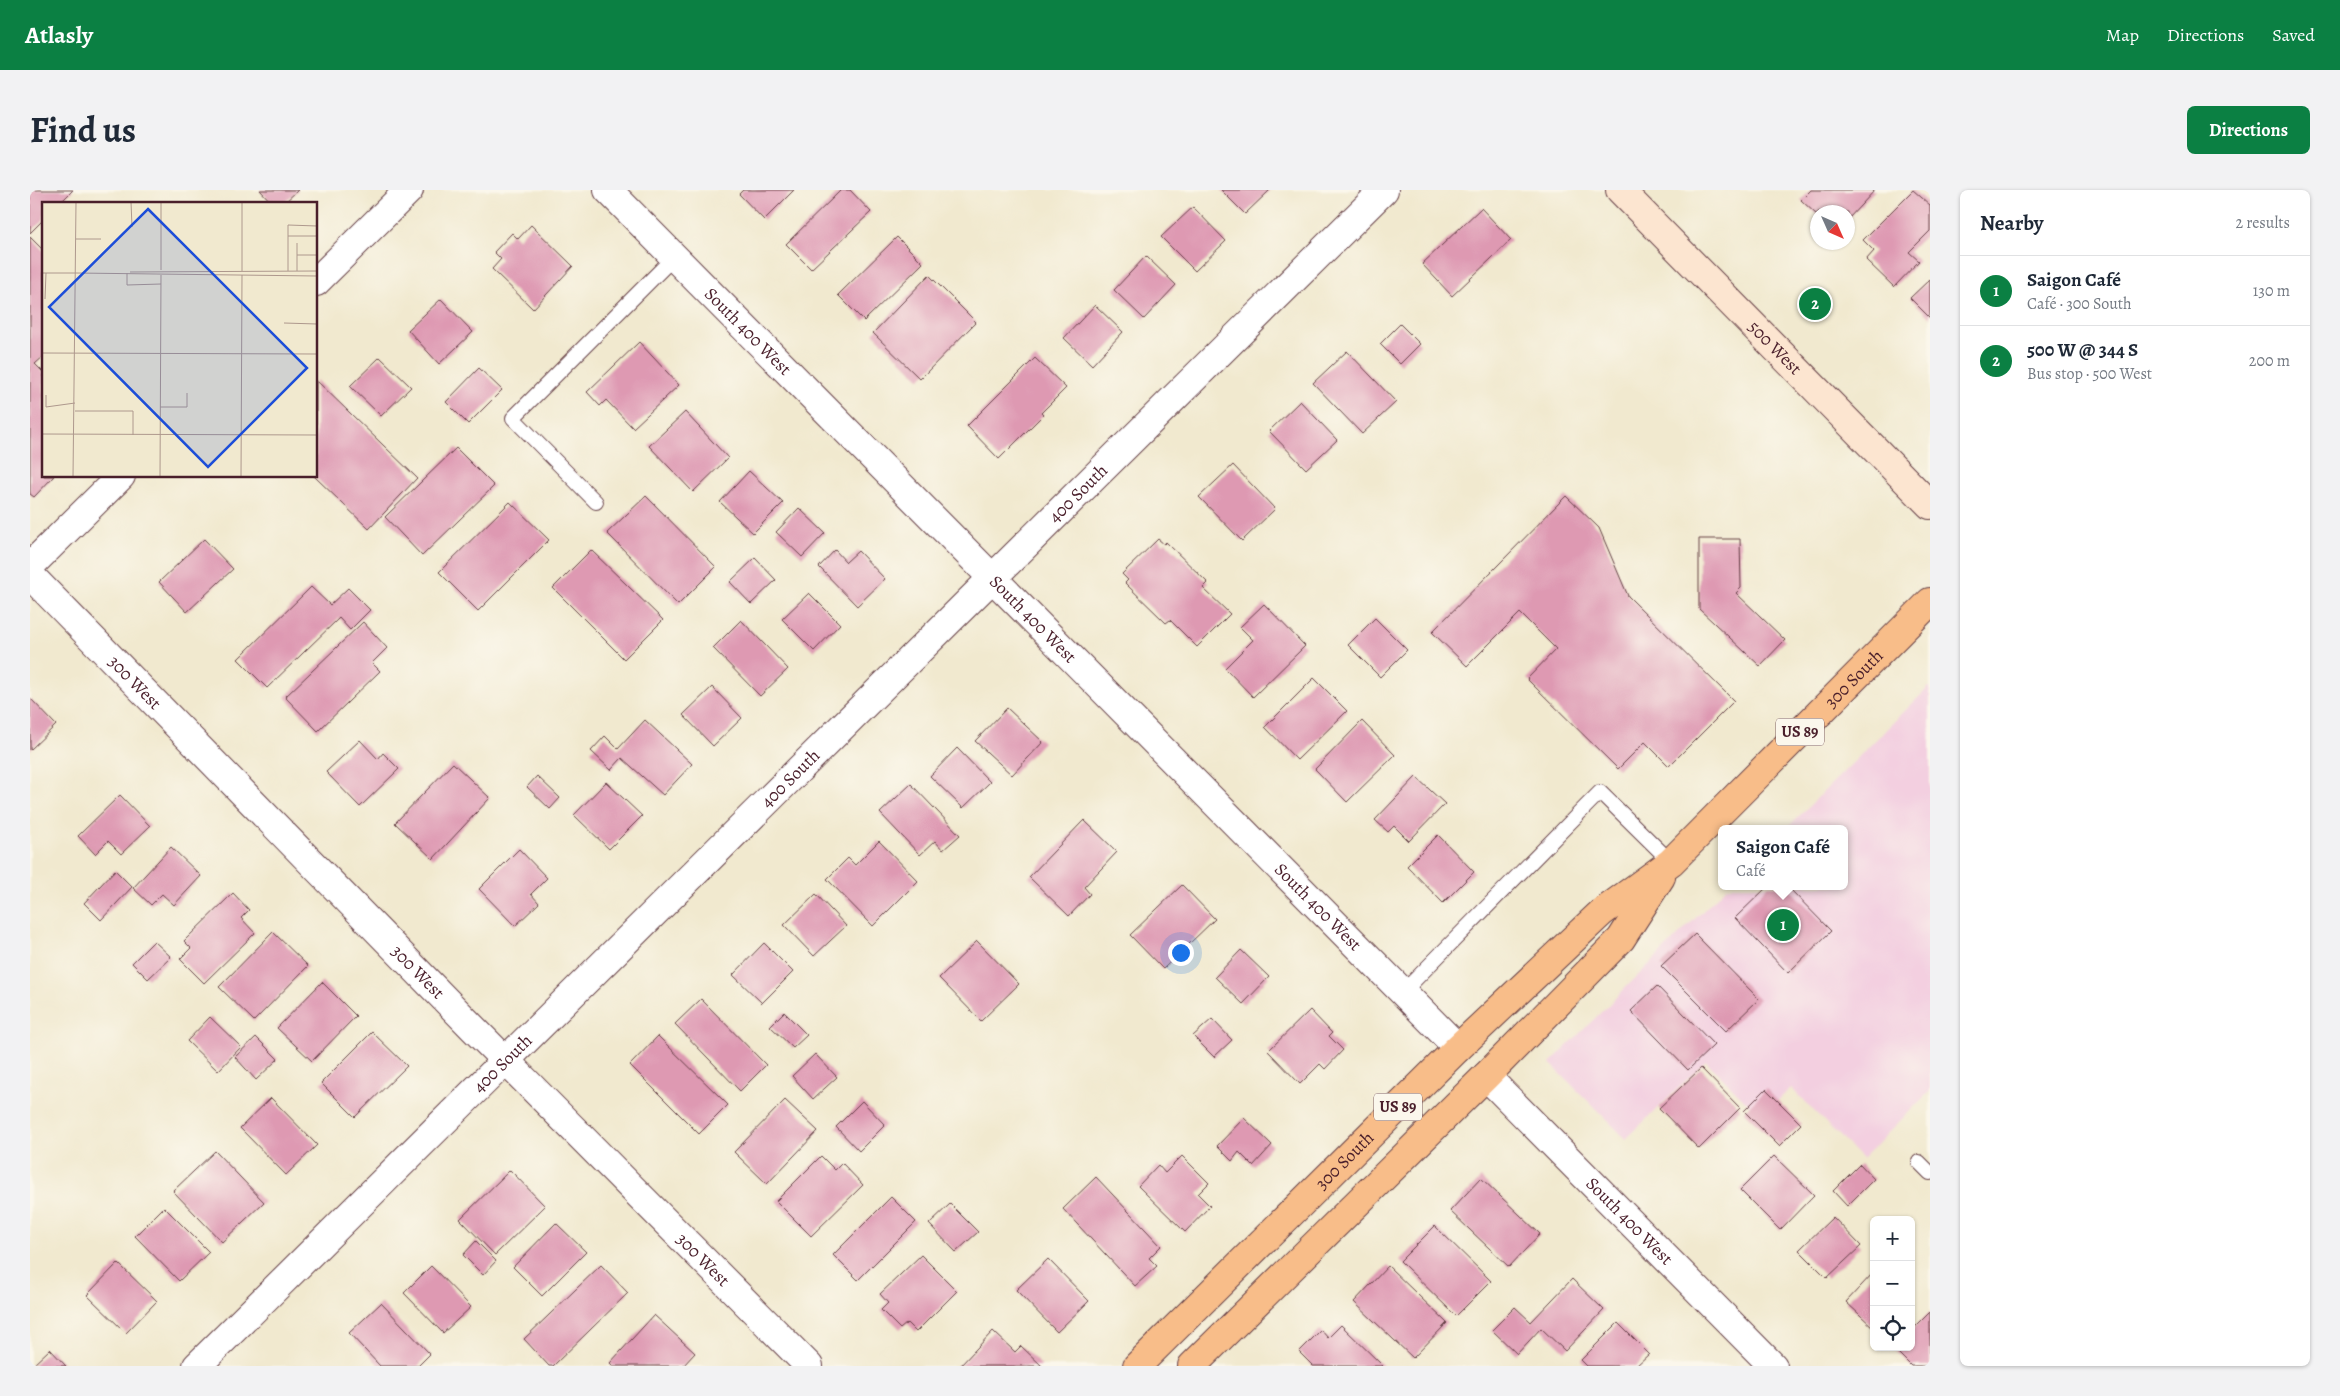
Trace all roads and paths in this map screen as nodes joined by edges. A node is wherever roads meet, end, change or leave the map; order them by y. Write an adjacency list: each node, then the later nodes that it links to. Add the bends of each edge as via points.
1 (409, 190): 6 (street)
2 (608, 190): 5 (street, South 400 West)
3 (1384, 190): 12 (street, 400 South)
4 (1620, 190): 9 (main road, 500 West)
5 (674, 257): 8 (lane, via 513,418); 12 (street, South 400 West)
6 (318, 280)
7 (119, 478): 10 (street)
8 (596, 502)
9 (1930, 505)
10 (30, 566)
11 (30, 575): 17 (street, 300 West)
12 (993, 579): 15 (street, South 400 West); 17 (street, 400 South)
13 (1930, 602): 14 (main road, 300 South / US 89)
14 (1671, 862): 15 (lane, via 1600,792); 16 (main road, 300 South / US 89, via 1601,913); 18 (main road, 300 South / US 89, via 1622,938)
15 (1403, 992): 16 (street, South 400 West)
16 (1458, 1048): 23 (main road, 300 South / US 89)
17 (505, 1061): 21 (street, 400 South); 22 (street, 300 West)
18 (1486, 1076): 24 (main road, 300 South / US 89); 25 (street, South 400 West)
19 (1918, 1162): 20 (lane)
20 (1930, 1173)
21 (197, 1366)
22 (809, 1366)
23 (1137, 1366)
24 (1192, 1366)
25 (1773, 1366)

